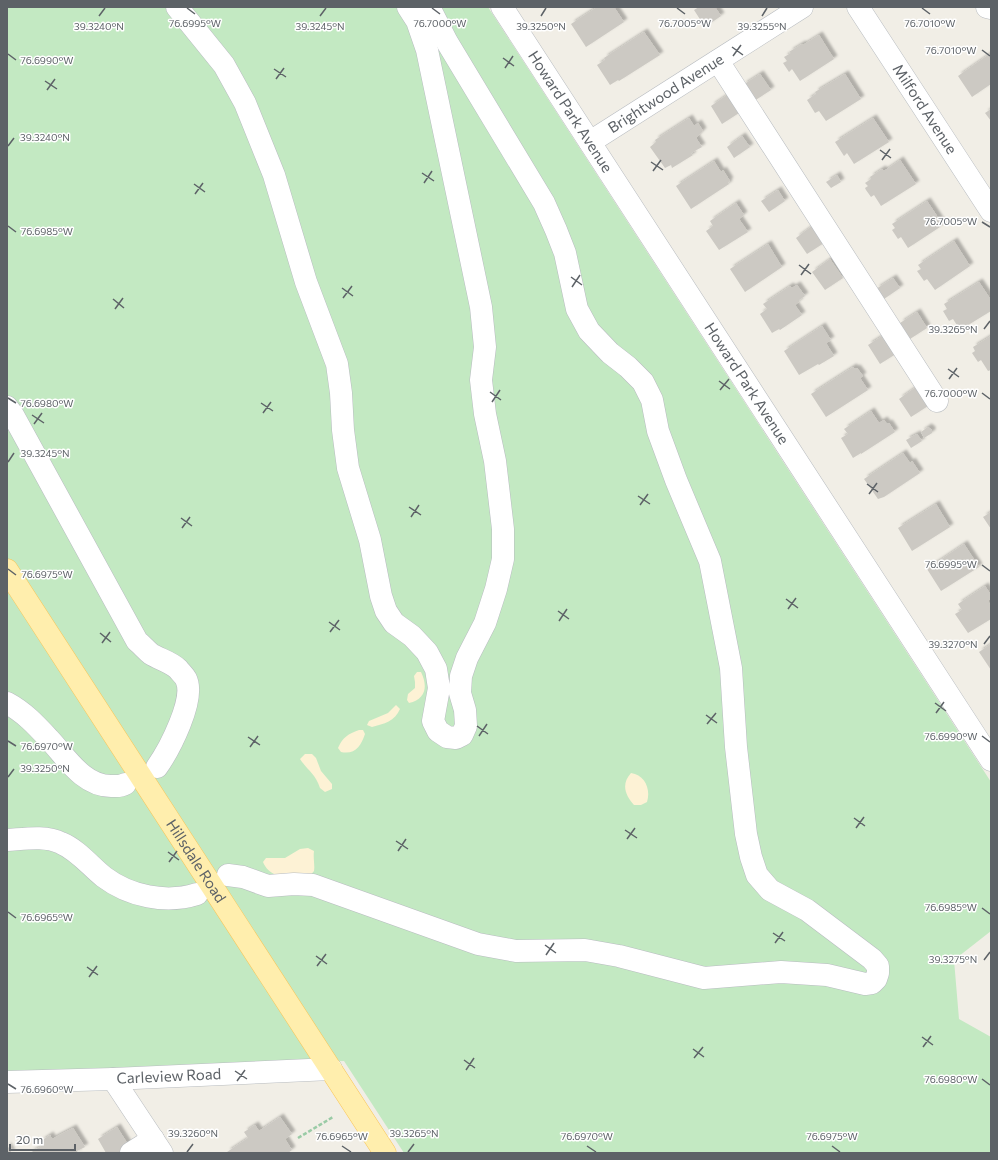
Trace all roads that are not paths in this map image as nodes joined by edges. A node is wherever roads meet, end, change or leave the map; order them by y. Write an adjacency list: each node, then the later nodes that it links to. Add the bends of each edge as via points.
1 (177, 7): 2 (street, via 224,64 245,103 274,175 306,282 337,364 348,468 370,540 381,596 386,611 394,623 412,636 436,669 439,688 433,721 438,731 447,737 456,738 462,735 466,726 466,710 460,694 461,676 485,623 496,589 503,559 503,529 481,380 485,347 481,307 427,50 417,21)
2 (408, 7)
3 (429, 7): 20 (street, via 447,42 544,203 565,253 578,309 589,331 643,382 652,400 658,431 710,561 730,668 746,834 757,875 770,890 807,910 872,959 878,966 878,973 872,983 865,984 827,975 781,972 704,978 585,950 516,951 478,944 313,885 268,886 243,877)
4 (502, 7): 10 (street, Howard Park Avenue)
5 (802, 7): 9 (street, Brightwood Avenue)
6 (858, 7): 11 (street, Milford Avenue)
7 (987, 7): 8 (street)
8 (991, 8)
9 (718, 61): 10 (street, Brightwood Avenue); 12 (street)
10 (590, 142): 16 (street, Howard Park Avenue)
11 (991, 211)
12 (937, 401)
13 (7, 407): 17 (street, via 137,642 151,654 176,668 186,679 186,703 177,731)
14 (7, 570): 22 (main road, Hillsdale Road)
15 (7, 703): 18 (street, via 29,718 73,767 89,780 101,786)
16 (991, 760)
17 (157, 767)
18 (125, 784)
19 (7, 840): 21 (street, via 45,838 61,843 105,877 130,891 174,899)
20 (228, 875)
21 (196, 894)
22 (331, 1070): 23 (street, Carleview Road); 27 (main road, Hillsdale Road)
23 (113, 1079): 24 (street, Carleview Road); 25 (street)
24 (7, 1082)
25 (157, 1146): 26 (street)
26 (131, 1153)
27 (385, 1153)

